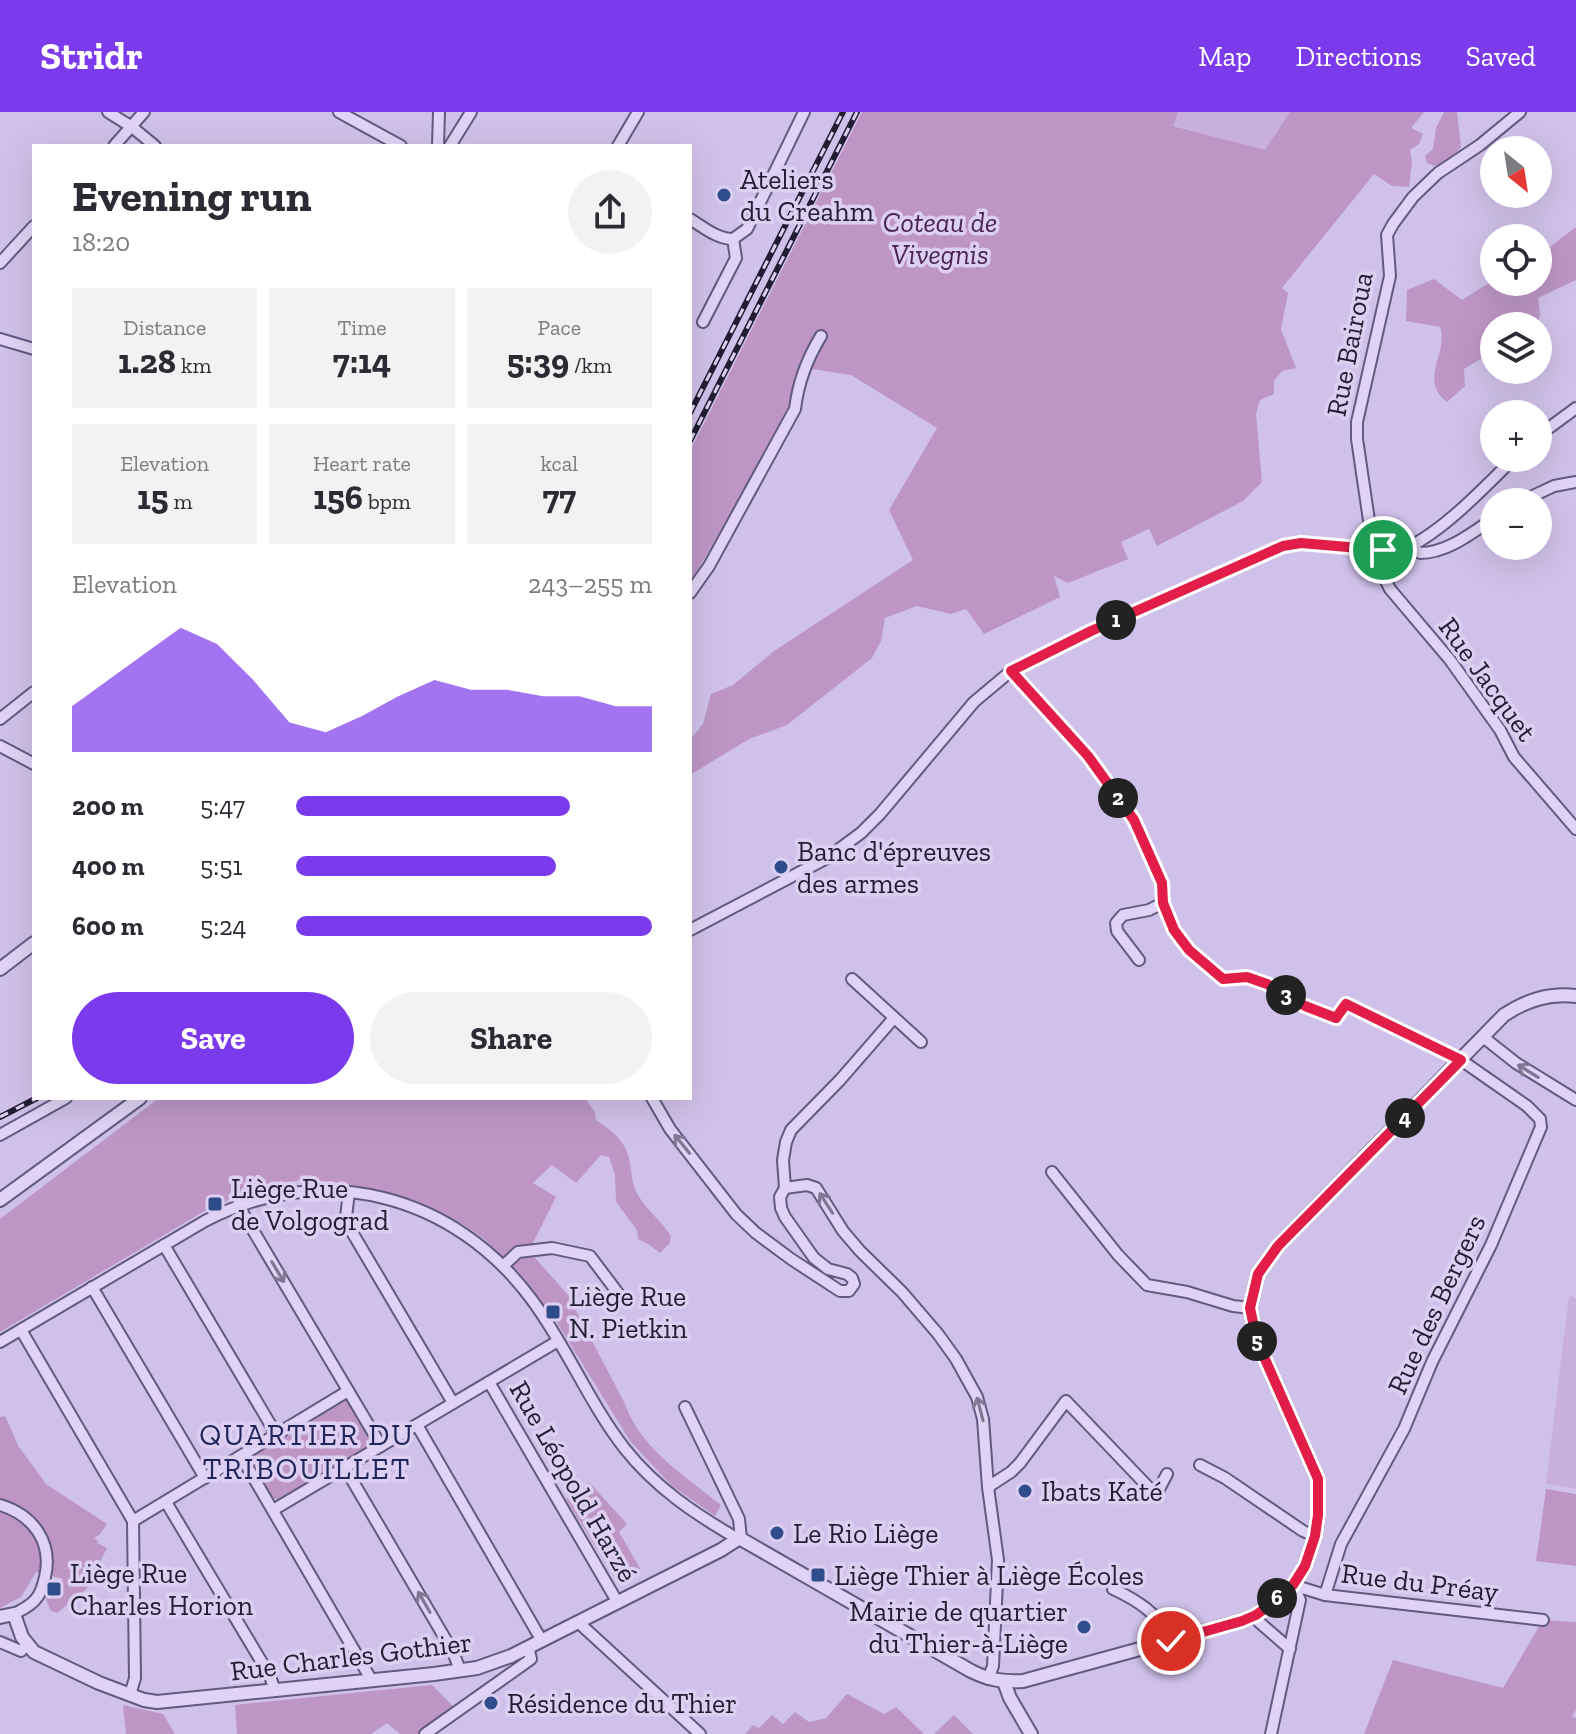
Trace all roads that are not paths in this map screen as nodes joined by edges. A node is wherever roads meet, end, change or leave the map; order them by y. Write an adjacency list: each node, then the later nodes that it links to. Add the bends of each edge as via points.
1 (108, 112): 9 (street)
2 (144, 112): 9 (street)
3 (339, 112): 12 (street)
4 (439, 112): 13 (street)
5 (471, 112): 14 (street)
6 (638, 112): 15 (street)
7 (804, 112): 18 (street, via 747,229)
8 (1520, 112): 31 (street, Rue Bairoua, via 1436,175 1387,235 1390,276 1357,422)
9 (132, 127): 10 (street); 11 (street)
10 (116, 144)
11 (151, 144)
12 (397, 144)
13 (438, 144)
14 (451, 144)
15 (619, 144)
16 (692, 220): 18 (street)
17 (32, 228): 19 (street)
18 (733, 239): 20 (street, via 736,258)
19 (0, 263)
20 (703, 322)
21 (821, 336): 32 (street, via 809,356 795,409)
22 (0, 339): 23 (street)
23 (32, 348)
24 (1576, 408): 25 (street)
25 (1552, 426)
26 (1499, 472): 30 (street)
27 (1576, 482): 28 (street)
28 (1550, 488)
29 (1480, 526): 30 (street, via 1439,551 1420,553)
30 (1412, 547): 31 (street)
31 (1373, 549): 33 (street, via 1283,546); 38 (street, Rue Jacquet, via 1390,589 1457,670 1514,757)
32 (692, 590)
33 (1011, 671): 39 (street, via 1088,756 1134,820 1162,883); 40 (street, via 974,702 861,833 827,858)
34 (32, 694): 35 (street)
35 (0, 719)
36 (0, 746): 37 (street)
37 (32, 763)
38 (1576, 829)
39 (1163, 903): 42 (street, via 1123,915 1116,923); 49 (street, via 1189,950 1223,979 1247,977 1336,1018 1346,1004)
40 (692, 929)
41 (32, 945): 43 (street)
42 (1139, 960)
43 (0, 969)
44 (852, 979): 46 (street)
45 (1576, 996): 47 (street, via 1523,1003)
46 (894, 1018): 48 (street); 56 (street, via 791,1130 783,1160)
47 (1483, 1037): 49 (street); 53 (street, one-way to 47)
48 (921, 1042)
49 (1461, 1060): 64 (street, via 1278,1246 1258,1274); 89 (street, Rue des Bergers, via 1527,1106 1541,1127 1404,1429 1341,1544)
50 (62, 1100): 54 (street)
51 (137, 1100): 58 (street)
52 (653, 1100): 56 (street, one-way to 52, via 780,1197 785,1217 814,1258 852,1278 849,1291 840,1291 802,1267 736,1214)
53 (1576, 1100)
54 (0, 1135)
55 (1052, 1172): 64 (street, via 1147,1285)
56 (785, 1188): 80 (street, one-way to 56, via 982,1409 956,1359 919,1311 843,1231 816,1188)
57 (349, 1192): 59 (street, via 287,1193); 61 (street, via 426,1212 458,1229); 70 (street, via 349,1227)
58 (0, 1200)
59 (238, 1205): 60 (street); 69 (street, one-way to 69)
60 (164, 1245): 62 (street); 73 (street)
61 (503, 1266): 63 (street, via 518,1252 552,1248 590,1256); 66 (street)
62 (92, 1287): 65 (street); 79 (street)
63 (624, 1301)
64 (1250, 1308): 85 (street, via 1257,1341 1318,1479)
65 (21, 1330): 67 (street); 84 (street)
66 (558, 1341): 68 (street); 86 (street, via 617,1438 652,1479)
67 (0, 1342)
68 (489, 1382): 70 (street); 90 (street, Rue Léopold Harzé)
69 (348, 1391): 73 (street); 74 (street)
70 (453, 1403): 72 (street)
71 (685, 1407): 86 (street, via 739,1519)
72 (417, 1425): 74 (street); 96 (street)
73 (276, 1434): 75 (street)
74 (381, 1446): 77 (street)
75 (241, 1456): 79 (street); 83 (street)
76 (1200, 1465): 85 (street)
77 (345, 1468): 83 (street); 102 (street, one-way to 77)
78 (1167, 1474): 80 (street, via 1153,1492 1066,1401 1020,1463)
79 (205, 1478): 81 (street)
80 (988, 1487): 103 (street, via 998,1560)
81 (166, 1502): 84 (street); 106 (street)
82 (0, 1505): 91 (street, via 35,1526 47,1555 40,1593)
83 (273, 1510): 104 (street)
84 (133, 1521): 107 (street, via 135,1678)
85 (1315, 1536): 87 (street)
86 (740, 1539): 90 (street, Rue Charles Gothier); 103 (street)
87 (1293, 1585): 89 (street, Rue du Préay); 92 (street); 101 (street, via 1300,1600)
88 (1113, 1589): 97 (street, via 1155,1616)
89 (1325, 1595): 94 (street, Rue du Préay)
90 (618, 1603): 95 (street, Rue Charles Gothier)
91 (14, 1614): 93 (street); 99 (street)
92 (1256, 1615): 97 (street); 101 (street)
93 (0, 1617)
94 (1543, 1620)
95 (578, 1622): 96 (street, Rue Charles Gothier); 109 (street)
96 (542, 1641): 100 (street, Rue Charles Gothier)
97 (1171, 1641): 105 (street)
98 (0, 1642): 99 (street, via 21,1651)
99 (27, 1645): 107 (street, Rue Charles Gothier)
100 (528, 1647): 102 (street, Rue Charles Gothier); 108 (street, via 531,1659)
101 (1290, 1649): 111 (street)
102 (460, 1670): 104 (street, Rue Charles Gothier)
103 (988, 1679): 105 (street)
104 (372, 1681): 106 (street, Rue Charles Gothier)
105 (1004, 1682): 110 (street)
106 (275, 1691): 107 (street, Rue Charles Gothier, via 157,1702)
107 (130, 1695)
108 (425, 1734)
109 (700, 1734)
110 (1031, 1734)
111 (1271, 1734)

